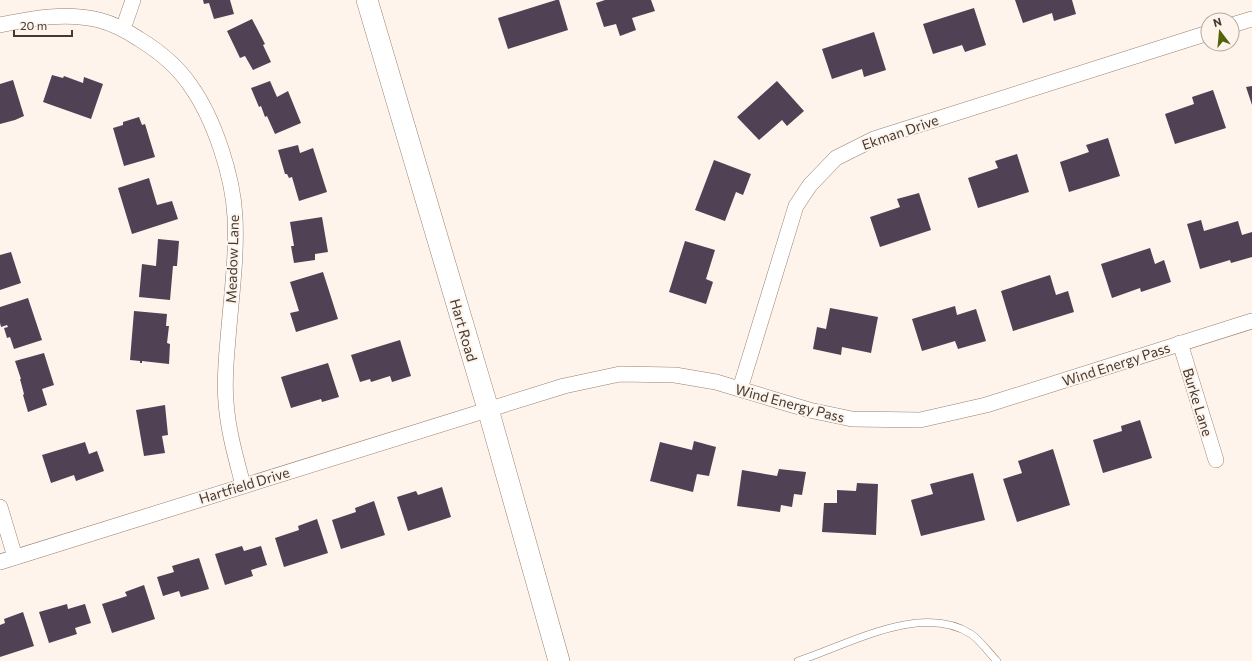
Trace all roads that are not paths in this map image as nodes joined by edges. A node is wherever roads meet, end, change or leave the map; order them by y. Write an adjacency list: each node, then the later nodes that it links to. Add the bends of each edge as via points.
1 (133, 0): 6 (street)
2 (370, 1): 11 (street, Hart Road)
3 (1252, 19): 4 (street)
4 (1240, 23)
5 (0, 25): 6 (street, Meadow Lane, via 62,15 99,20)
6 (123, 29): 13 (street, Meadow Lane, via 159,52 190,84 203,104 213,127 228,173 235,216 226,401 232,443)
7 (1200, 36): 10 (street, Ekman Drive, via 874,140 836,158 810,185 796,206)
8 (1252, 321): 9 (street, Wind Energy Pass)
9 (1180, 344): 10 (street, Wind Energy Pass, via 986,405 920,420 852,419 809,410); 12 (street, Burke Lane)
10 (740, 389): 11 (street, Wind Energy Pass, via 675,375 620,374 564,386)
11 (488, 409): 13 (street, Hartfield Drive); 17 (street, Hart Road)
12 (1216, 460)
13 (243, 485): 15 (street, Hartfield Drive)
14 (0, 507): 15 (street)
15 (16, 557): 16 (street, Hartfield Drive)
16 (0, 562)
17 (559, 661)
18 (798, 661): 19 (lane, via 871,633 918,622 945,623 972,634)
19 (997, 661)

